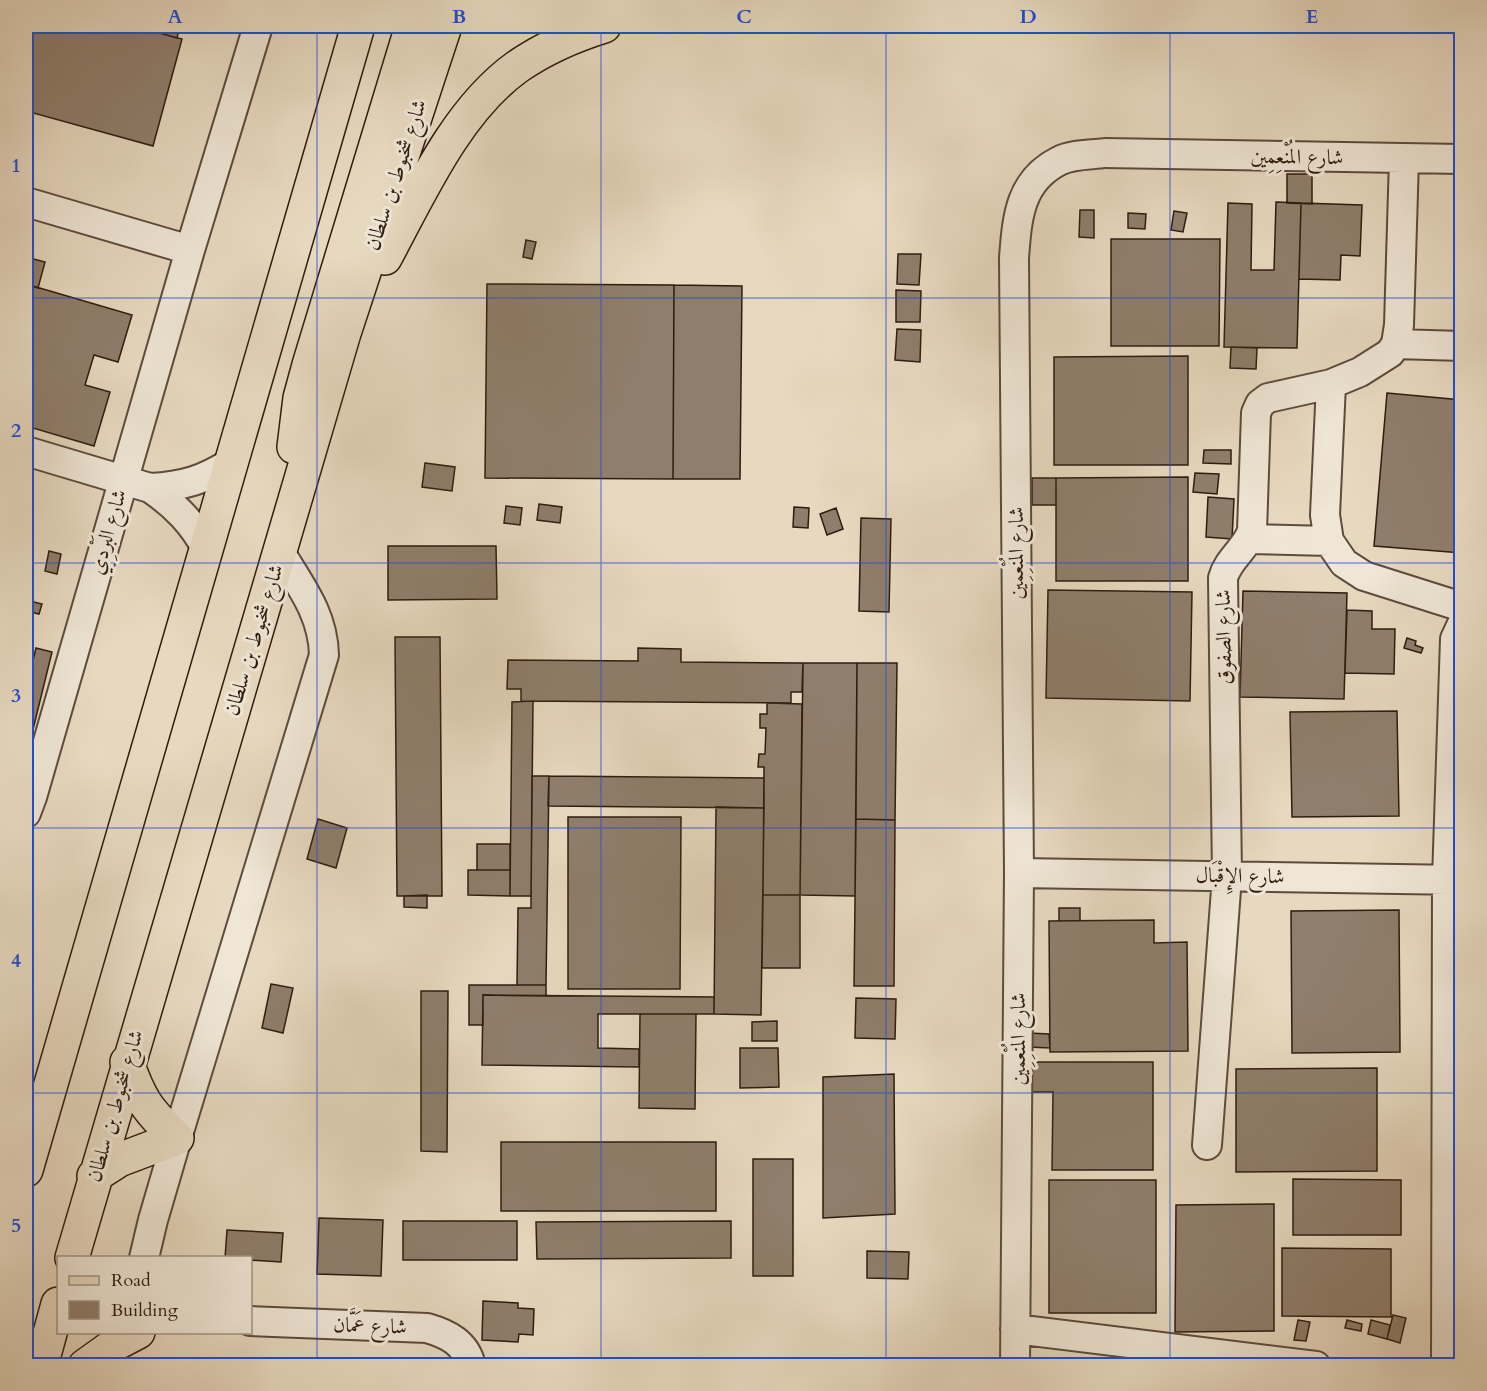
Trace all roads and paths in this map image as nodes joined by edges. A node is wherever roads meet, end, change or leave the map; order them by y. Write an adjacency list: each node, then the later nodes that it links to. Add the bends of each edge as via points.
1 (258, 26): 9 (street, شارع البَرْدِي)
2 (412, 26): 18 (main road, via 300,398 292,466)
3 (445, 26): 10 (main road, شارع شخبوط بن سلطان)
4 (604, 26): 10 (main road, via 550,48 517,67 481,100 447,146)
5 (361, 32): 15 (main road)
6 (1404, 159): 7 (street, شارع المُنْعِمِين); 11 (street); 26 (street, شارع المُنْعِمِين, via 1106,153 1060,160 1041,173 1028,189 1019,211 1014,258)
7 (1461, 159)
8 (26, 202): 9 (street)
9 (190, 250): 16 (street, شارع البَرْدِي)
10 (344, 333): 18 (main road, شارع شخبوط بن سلطان)
11 (1396, 344): 12 (street); 13 (street, شارع الصفوق, via 1383,359)
12 (1461, 345)
13 (1331, 384): 19 (street, شارع الصفوق, via 1277,395 1260,404 1255,425); 20 (street, via 1325,515)
14 (26, 451): 16 (street)
15 (232, 462): 17 (street, via 194,482); 21 (main road)
16 (123, 480): 17 (street); 25 (street, شارع البَرْدِي)
17 (150, 488): 21 (street, via 183,515)
18 (295, 500): 22 (main road, شارع شخبوط بن سلطان)
19 (1249, 539): 20 (street); 27 (street, شارع الصفوق, via 1223,578)
20 (1329, 541): 23 (street, via 1344,563 1364,576)
21 (207, 550): 32 (main road)
22 (280, 552): 29 (main road, شارع شخبوط بن سلطان); 30 (street, via 313,607 324,637 324,656)
23 (1461, 607)
24 (1461, 624): 28 (street, via 1455,639)
25 (26, 813)
26 (1019, 873): 27 (street, شارع الإِقْبَال); 38 (street, شارع المُنْعِمِين)
27 (1227, 876): 28 (street, شارع الإِقْبَال); 31 (street, شارع الصفوق)
28 (1454, 880): 45 (street)
29 (128, 1062): 30 (main road, via 137,1092); 33 (main road, شارع شخبوط بن سلطان)
30 (177, 1138): 33 (main road, via 119,1160); 35 (street)
31 (1207, 1145)
32 (26, 1170)
33 (94, 1176): 34 (main road, شارع شخبوط بن سلطان)
34 (72, 1256)
35 (144, 1256)
36 (57, 1308): 40 (main road)
37 (252, 1321): 42 (street, شارع عَمَّان, via 428,1328 460,1343)
38 (1015, 1329): 43 (street, شارع المُنْعِمِين); 44 (street)
39 (134, 1334): 41 (main road)
40 (41, 1365)
41 (86, 1365)
42 (471, 1365)
43 (1015, 1365)
44 (1316, 1365)
45 (1446, 1365)

